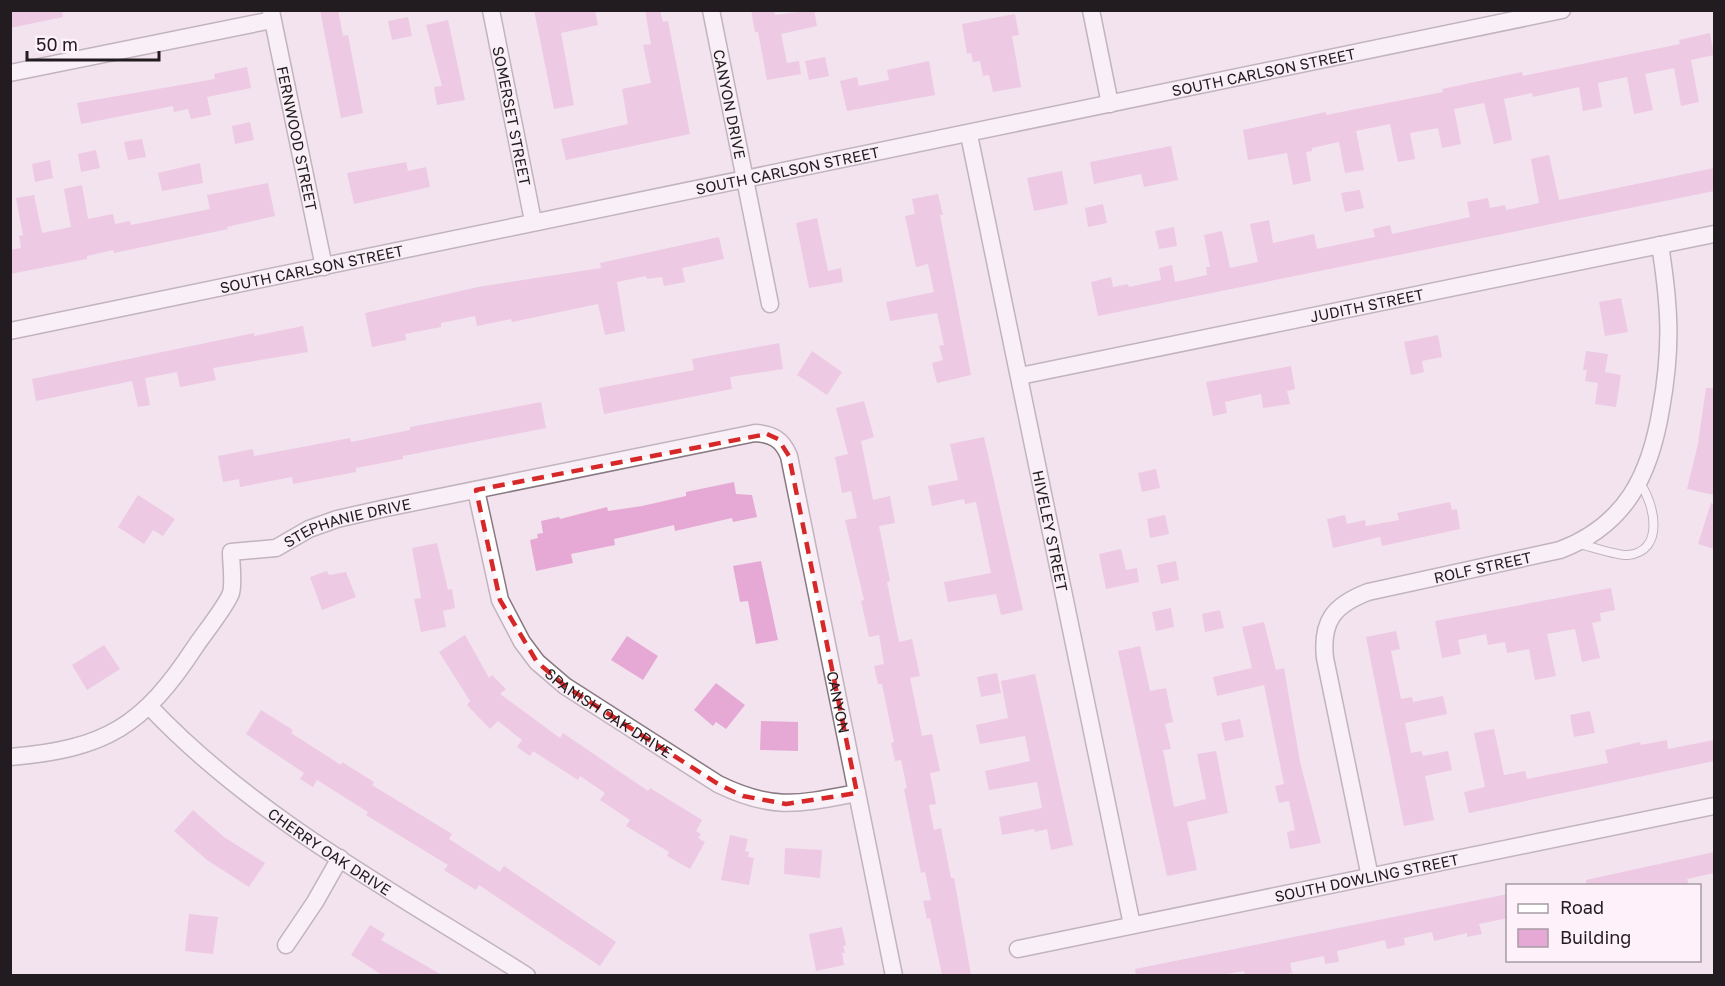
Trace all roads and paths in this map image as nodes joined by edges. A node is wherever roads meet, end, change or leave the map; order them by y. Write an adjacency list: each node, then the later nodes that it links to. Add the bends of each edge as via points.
1 (491, 10): 10 (street, SOMERSET STREET)
2 (711, 10): 9 (street, CANYON DRIVE)
3 (1091, 10): 7 (street)
4 (1563, 10): 7 (street, SOUTH CARLSON STREET)
5 (271, 15): 6 (street); 13 (street, FERNWOOD STREET)
6 (10, 73)
7 (1110, 104): 8 (street, SOUTH CARLSON STREET)
8 (969, 135): 9 (street, SOUTH CARLSON STREET); 16 (street, HIVELEY STREET)
9 (744, 178): 10 (street, SOUTH CARLSON STREET); 14 (street, CANYON DRIVE)
10 (533, 221): 13 (street, SOUTH CARLSON STREET)
11 (1714, 234): 12 (street, JUDITH STREET)
12 (1660, 245): 16 (street, JUDITH STREET); 18 (street, ROLF STREET, via 1669,306 1669,364 1655,443)
13 (324, 267): 15 (street, SOUTH CARLSON STREET)
14 (770, 304)
15 (10, 331)
16 (1020, 376): 29 (street, HIVELEY STREET)
17 (773, 436): 19 (street, STEPHANIE DRIVE, via 755,433); 25 (street, CANYON, via 789,456)
18 (1640, 483): 20 (street, ROLF STREET, via 1613,518); 20 (lane, via 1655,522 1647,548 1625,556)
19 (476, 490): 21 (street, STEPHANIE DRIVE, via 337,519 276,548 231,552 231,593 171,683); 25 (street, SPANISH OAK DRIVE, via 500,600 522,642 555,679 718,784 743,796 786,804)
20 (1577, 544): 28 (street, ROLF STREET, via 1536,557 1368,592 1353,598 1329,619 1323,637 1325,658)
21 (150, 707): 22 (street, STEPHANIE DRIVE, via 106,736 83,745); 27 (street, CHERRY OAK DRIVE, via 240,791)
22 (31, 755): 23 (street, STEPHANIE DRIVE); 24 (street, STEPHANIE DRIVE)
23 (10, 757)
24 (10, 771)
25 (857, 793): 33 (street, CANYON)
26 (1714, 806): 28 (street, SOUTH DOWLING STREET)
27 (340, 858): 30 (street); 32 (street, CHERRY OAK DRIVE)
28 (1370, 877): 29 (street, SOUTH DOWLING STREET)
29 (1132, 925): 31 (street, SOUTH DOWLING STREET)
30 (286, 945)
31 (1018, 949)
32 (527, 975)
33 (894, 975)

